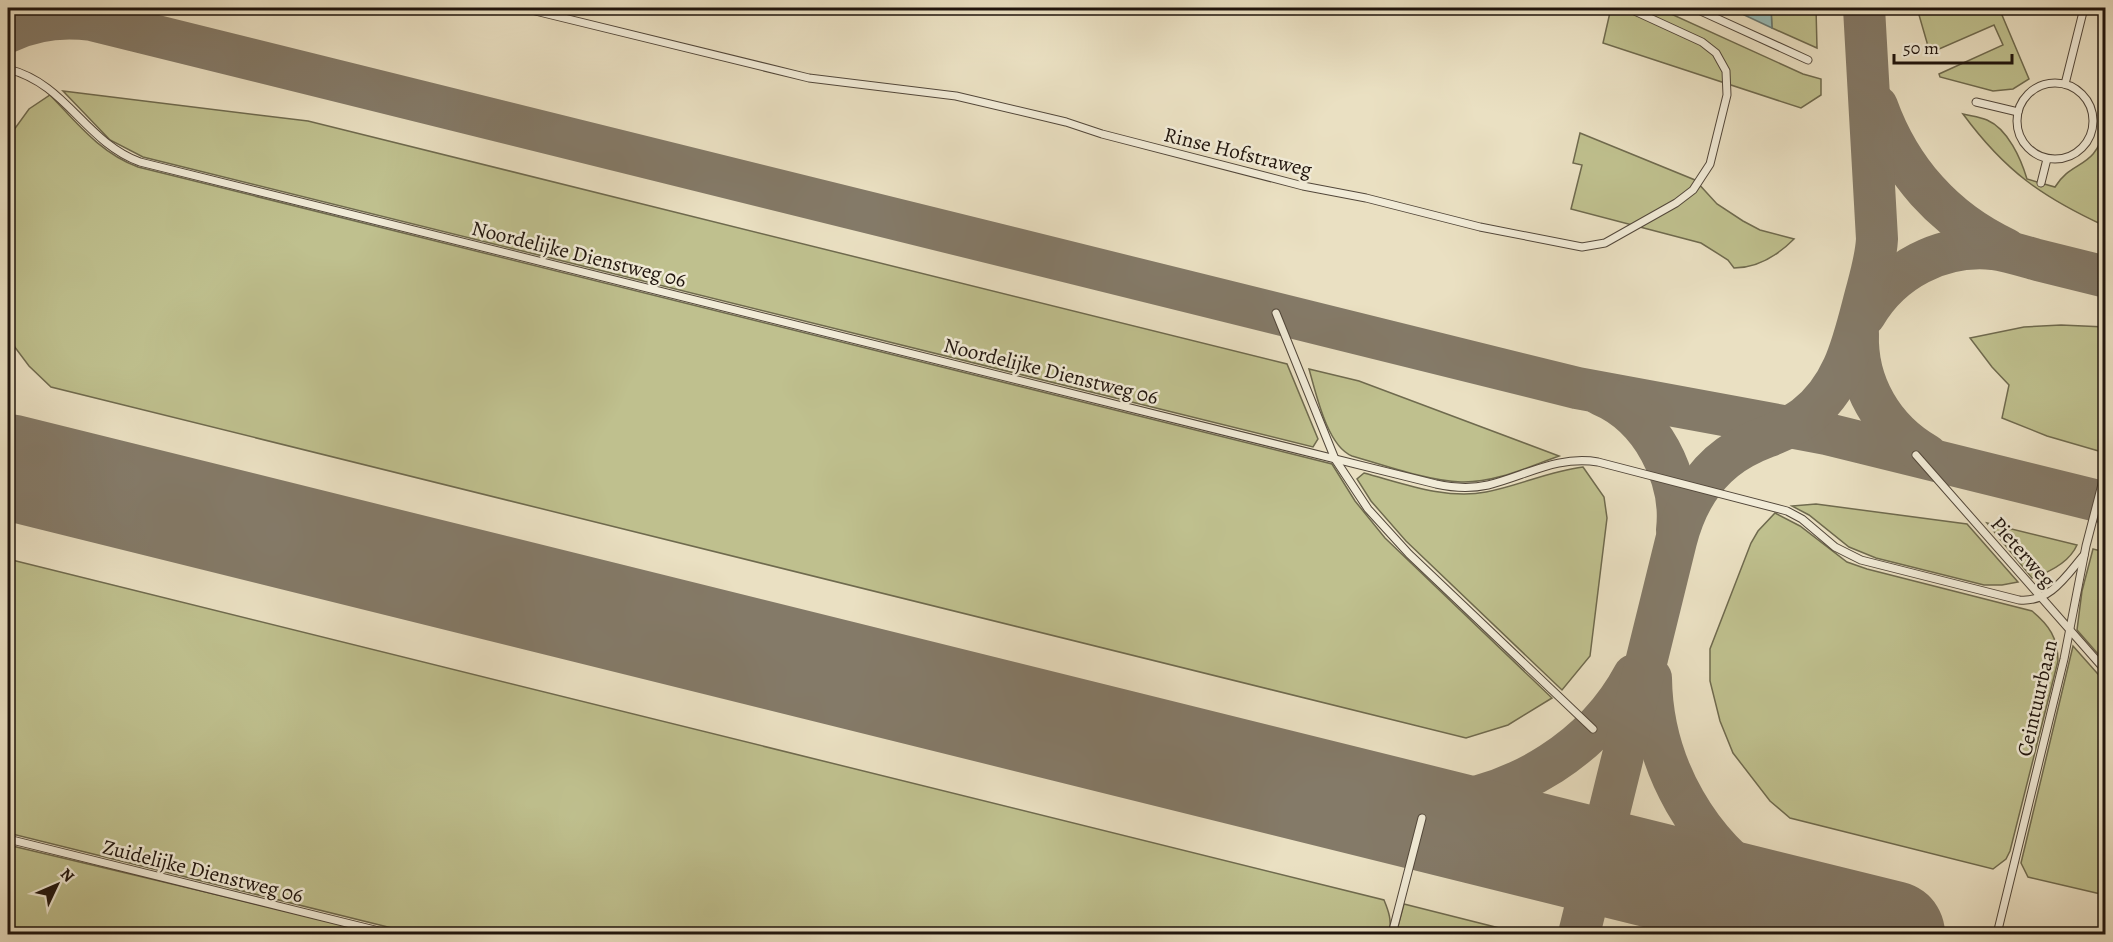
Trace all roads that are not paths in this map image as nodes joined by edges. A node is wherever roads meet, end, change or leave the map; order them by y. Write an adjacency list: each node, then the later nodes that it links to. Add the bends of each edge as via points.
1 (523, 8): 2 (lane, Rinse Hofstraweg, via 809,78 956,96 1304,186 1582,247 1605,243 1693,190 1710,164 1727,95 1726,71 1716,53 1702,42)
2 (1628, 8)
3 (1694, 8): 5 (lane)
4 (2084, 8): 7 (lane)
5 (1808, 60)
6 (8, 69): 14 (lane, Noordelijke Dienstweg 06, via 45,84 103,141 140,162)
7 (2065, 84): 9 (lane, via 2051,83 2034,89); 10 (lane, via 2078,90 2090,104 2093,131 2077,154 2060,160)
8 (1976, 102): 9 (lane)
9 (2018, 112): 10 (lane, via 2021,139 2033,153)
10 (2046, 159): 11 (lane)
11 (2041, 183)
12 (1276, 313): 14 (lane)
13 (1916, 455): 17 (lane, Pieterweg)
14 (1335, 459): 17 (lane, Noordelijke Dienstweg 06, via 1461,488 1489,485 1561,462 1598,462 1787,511 1842,551 1875,565 2019,600); 20 (lane, via 1362,501 1393,537)
15 (2106, 469): 16 (lane, Ceintuurbaan)
16 (2084, 555): 17 (lane); 18 (lane, Ceintuurbaan)
17 (2042, 598): 18 (lane, Pieterweg)
18 (2069, 630): 19 (lane, Pieterweg); 25 (lane, Ceintuurbaan)
19 (2106, 671)
20 (1593, 729)
21 (1422, 818): 24 (lane)
22 (8, 839): 23 (lane, Zuidelijke Dienstweg 06)
23 (391, 934)
24 (1392, 934)
25 (1997, 934)

